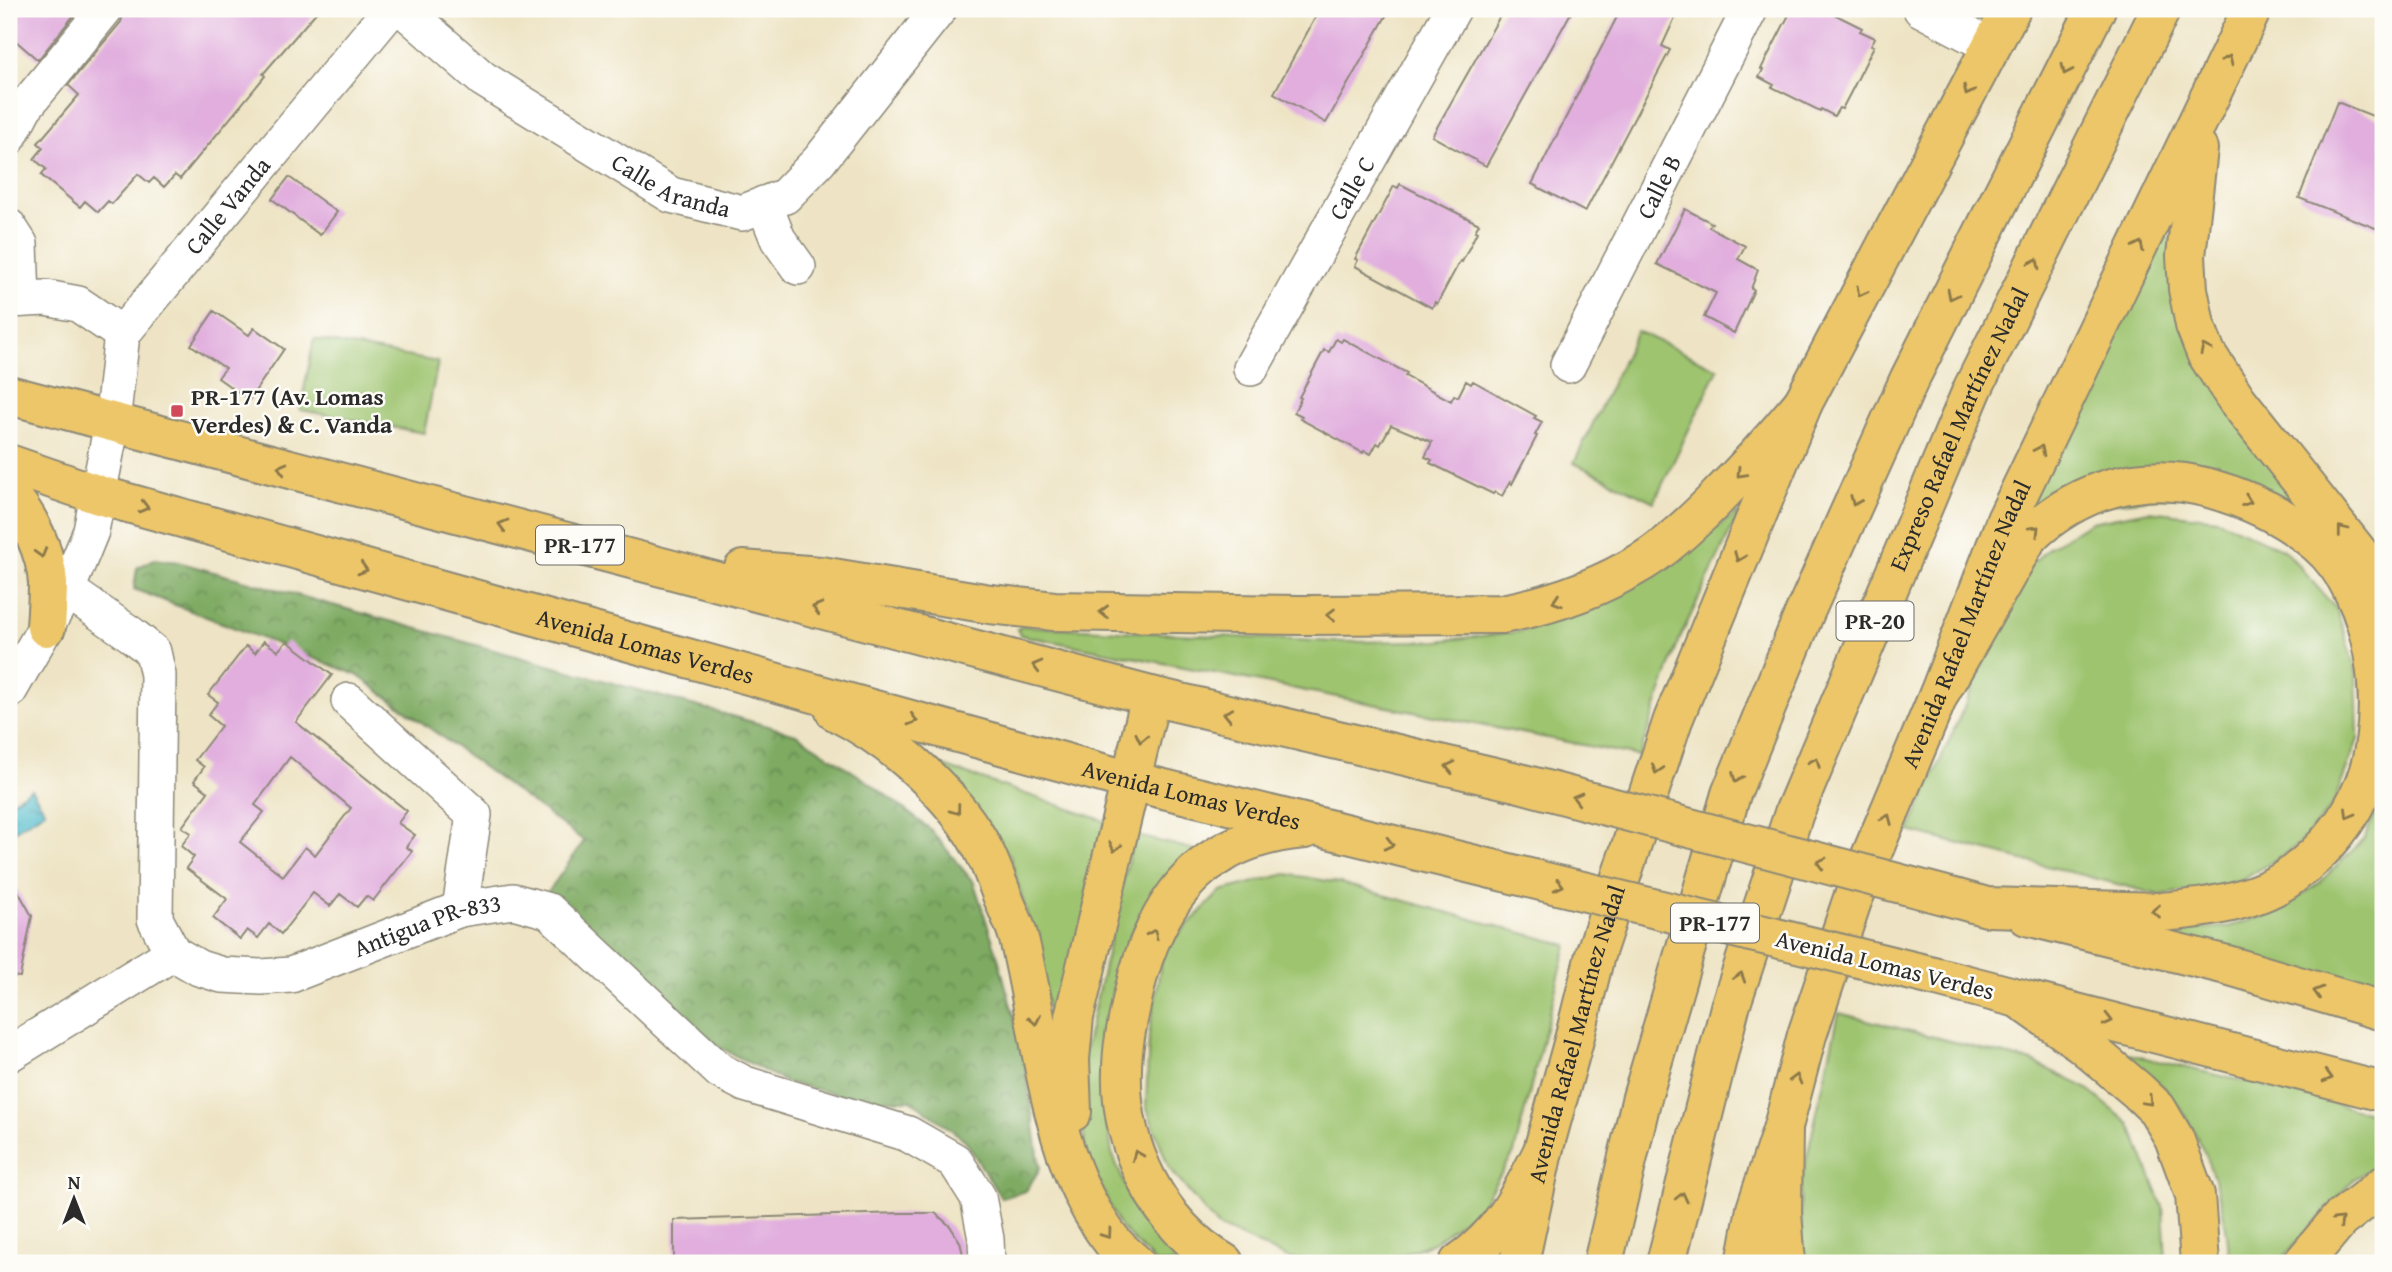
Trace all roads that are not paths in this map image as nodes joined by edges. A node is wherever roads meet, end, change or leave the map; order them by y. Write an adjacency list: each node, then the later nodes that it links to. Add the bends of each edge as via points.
1 (105, 9): 14 (street, via 24,108)
2 (391, 9): 19 (street, Calle Vanda)
3 (403, 9): 15 (street, Calle Aranda, via 483,79 671,195 742,213)
4 (939, 9): 15 (street, Calle Aranda, via 819,161 785,196)
5 (1453, 9): 21 (street, Calle C)
6 (1750, 9): 20 (street, Calle B)
7 (1921, 9): 12 (street)
8 (2011, 9): 12 (main road, Avenida Rafael Martínez Nadal)
9 (2096, 9): 55 (main road, PR-20, one-way to 55, via 1909,380 1805,612 1731,794 1641,1101)
10 (2161, 9): 56 (main road, Expreso Rafael Martínez Nadal / PR-20, one-way to 10, via 1730,1007 1794,813 1973,388)
11 (2252, 9): 13 (main road, Avenida Rafael Martínez Nadal, one-way to 11)
12 (1992, 46): 23 (main road, Avenida Rafael Martínez Nadal, one-way to 23)
13 (2204, 112): 29 (main road, one-way to 13, via 2237,400 2206,353 2195,325 2186,256); 34 (main road, Avenida Rafael Martínez Nadal, one-way to 13, via 2006,520)
14 (9, 137)
15 (764, 204): 17 (street, via 778,239)
16 (9, 227): 18 (street, via 20,244)
17 (798, 267)
18 (15, 300): 19 (street, via 46,298 78,304)
19 (122, 334): 24 (street)
20 (1568, 365)
21 (1251, 369)
22 (9, 394): 24 (main road, PR-177)
23 (1802, 403): 28 (main road, one-way to 28, via 1685,530 1643,561 1564,599 1502,614 1054,611 821,576); 47 (main road, Avenida Rafael Martínez Nadal, one-way to 47, via 1673,720 1595,955)
24 (112, 423): 27 (street); 28 (main road, PR-177, one-way to 24)
25 (9, 464): 27 (main road, Avenida Lomas Verdes / PR-177)
26 (9, 494): 31 (main road, one-way to 31, via 40,546 48,580)
27 (99, 495): 30 (street, via 91,531); 32 (main road, Avenida Lomas Verdes / PR-177, one-way to 32)
28 (659, 566): 35 (main road, PR-177, one-way to 28)
29 (2383, 584)
30 (67, 590): 31 (street); 41 (street, via 153,652 158,675 155,919)
31 (46, 626): 33 (street)
32 (784, 684): 37 (main road, Avenida Lomas Verdes / PR-177, one-way to 37); 48 (main road, one-way to 48, via 857,722 916,767 955,807 986,854 1019,937 1047,1080)
33 (9, 691)
34 (1939, 694): 39 (main road, one-way to 39, via 2028,537 2043,522 2098,491 2157,481 2192,484 2263,507 2319,544 2358,601 2376,668 2376,743 2364,785 2345,822 2291,877 2246,898 2186,910); 46 (main road, Avenida Rafael Martínez Nadal, one-way to 34, via 1807,1035 1852,901)
35 (1151, 696): 37 (main road, one-way to 37); 39 (main road, PR-177, one-way to 35, bridge, via 1516,782)
36 (349, 701): 40 (street, via 474,815)
37 (1131, 781): 38 (main road, Avenida Lomas Verdes / PR-177); 48 (main road, one-way to 48, via 1074,1017 1070,1059)
38 (1322, 828): 42 (main road, Avenida Lomas Verdes / PR-177, one-way to 42, bridge); 52 (main road, one-way to 38, via 1193,1243 1169,1216 1133,1151 1122,1070 1138,973 1154,929 1201,868 1248,840 1277,831)
39 (1973, 903): 43 (main road, PR-177, one-way to 39, via 2227,965)
40 (460, 909): 41 (street, Antigua PR-833, via 291,975 222,975); 50 (street, Antigua PR-833, via 513,901 549,911 720,1071 745,1084 908,1134 955,1161 978,1198)
41 (173, 953): 44 (street)
42 (2018, 998): 45 (main road, Avenida Lomas Verdes / PR-177, one-way to 45); 59 (main road, one-way to 59, via 2080,1042 2157,1110 2174,1138 2195,1195)
43 (2383, 1011)
44 (9, 1054)
45 (2383, 1092)
46 (1783, 1127): 57 (main road, Avenida Rafael Martínez Nadal, via 1756,1209); 58 (main road)
47 (1543, 1151): 53 (main road, via 1512,1210 1481,1247); 54 (main road, Avenida Rafael Martínez Nadal)
48 (1073, 1169): 51 (main road, one-way to 51, via 1112,1242)
49 (2383, 1186): 60 (main road, one-way to 49, via 2339,1220)
50 (987, 1263)
51 (1135, 1263)
52 (1224, 1263)
53 (1459, 1263)
54 (1519, 1263)
55 (1603, 1263)
56 (1666, 1263)
57 (1746, 1263)
58 (1786, 1263)
59 (2200, 1263)
60 (2304, 1263)

